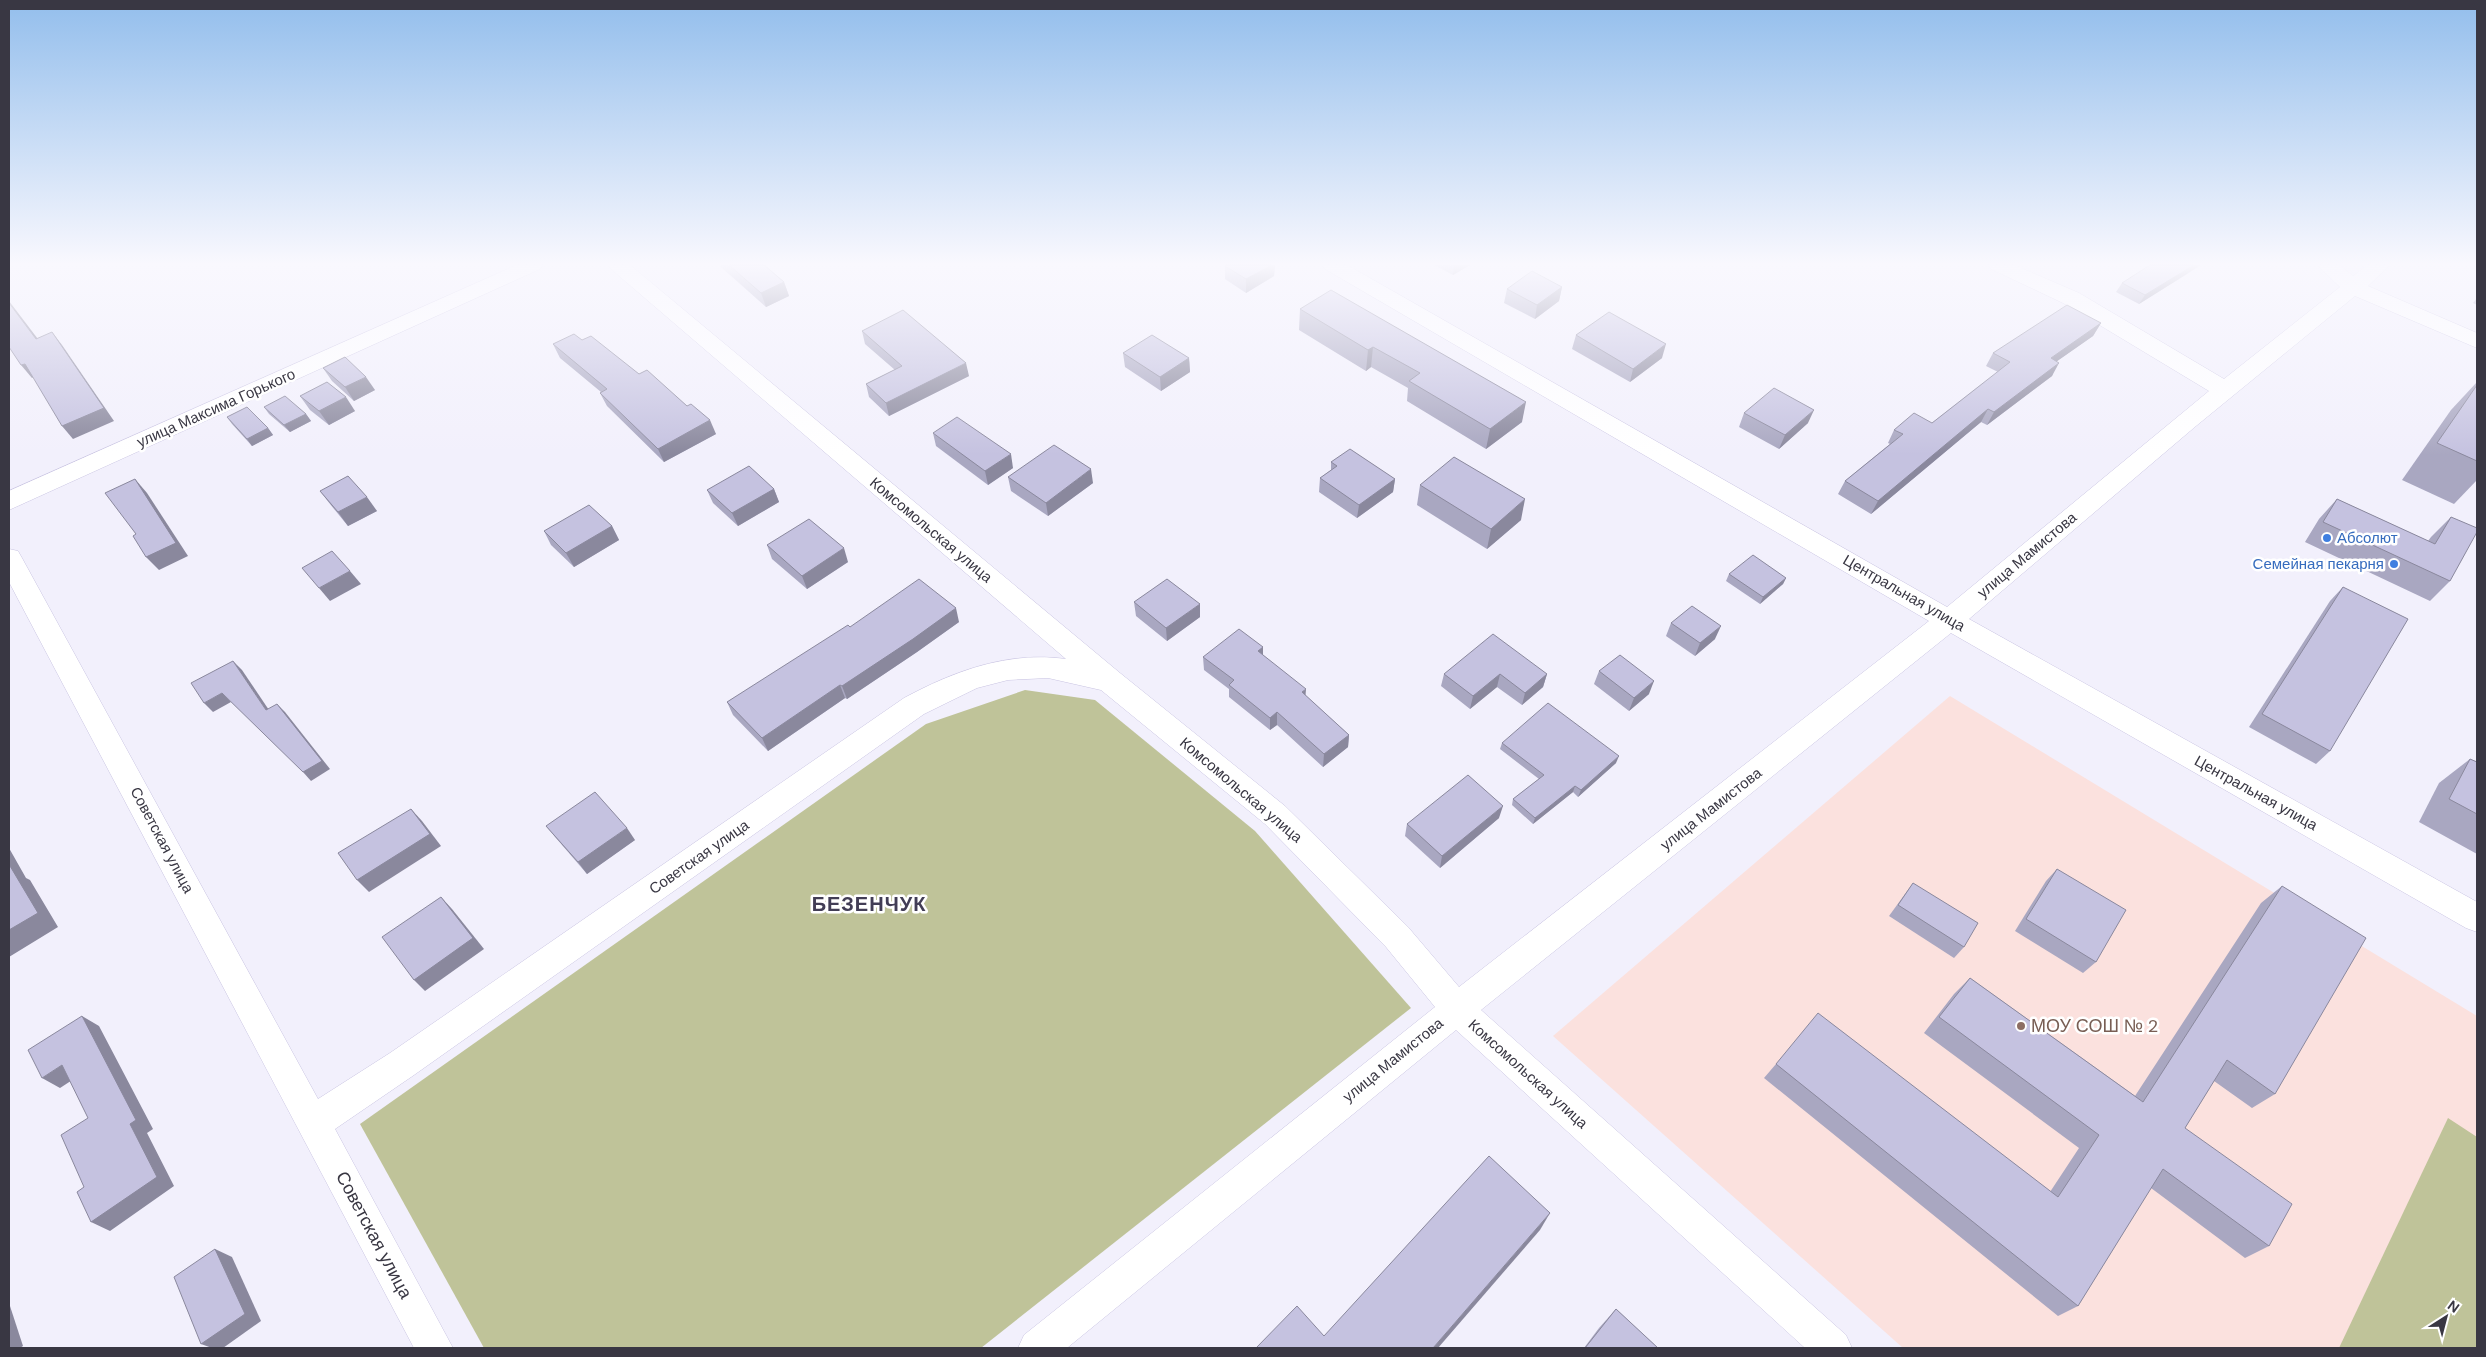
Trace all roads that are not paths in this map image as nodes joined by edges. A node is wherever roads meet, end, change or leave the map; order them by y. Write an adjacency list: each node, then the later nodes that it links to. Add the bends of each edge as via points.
1 (392, 328): 9 (street, улица Максима Горького)
2 (693, 328): 12 (street, Комсомольская улица)
3 (1442, 328): 11 (street, Центральная улица)
4 (2122, 328): 8 (street)
5 (2301, 328): 8 (street, улица Мамистова)
6 (2448, 328): 7 (street)
7 (2477, 341)
8 (2225, 390): 11 (street, улица Мамистова)
9 (9, 501)
10 (9, 558): 15 (street, Советская улица)
11 (1950, 620): 13 (street, Центральная улица); 14 (street, улица Мамистова)
12 (1110, 681): 14 (street, Комсомольская улица, via 1275,815 1397,936); 15 (street, Советская улица, via 1046,668 999,672 943,689)
13 (2477, 918)
14 (1457, 1009): 17 (street, улица Мамистова); 18 (street, Комсомольская улица)
15 (314, 1122): 16 (street, Советская улица)
16 (434, 1348)
17 (1037, 1348)
18 (1833, 1348)

